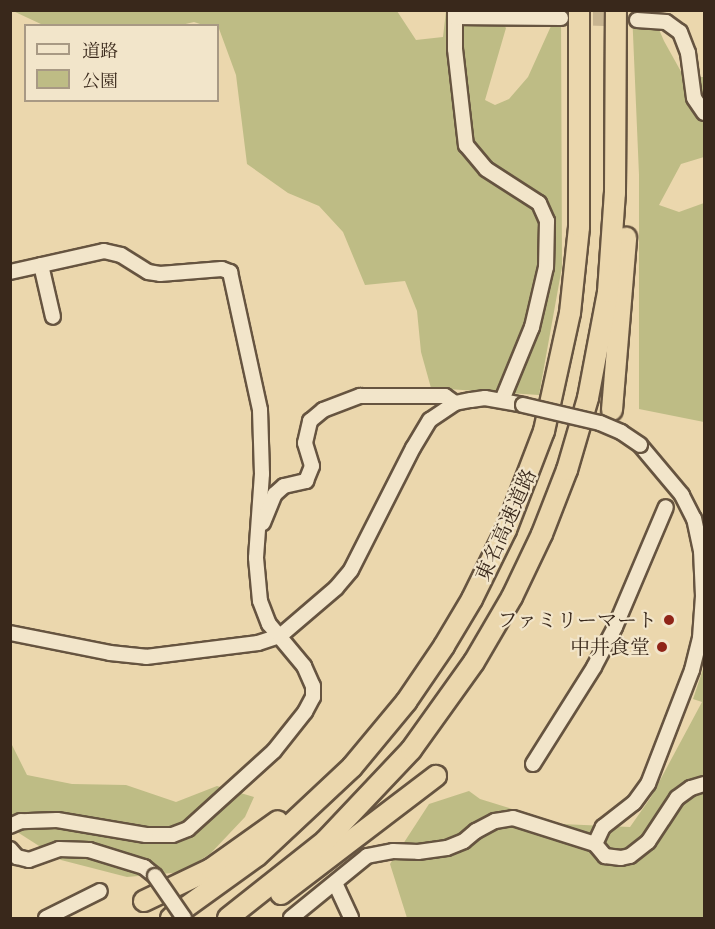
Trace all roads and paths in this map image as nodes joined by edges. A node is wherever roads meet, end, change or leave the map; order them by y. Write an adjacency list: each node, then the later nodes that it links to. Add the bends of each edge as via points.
1 (616, 10): 6 (highway, 東名高速道路)
2 (455, 14): 3 (street); 10 (street, via 466,145 486,169 539,203 548,221 546,267 532,327)
3 (570, 14): 15 (highway, 東名高速道路, via 579,227 570,314 544,431)
4 (637, 20): 5 (street, via 674,26 693,55 694,98)
5 (705, 113)
6 (617, 125): 12 (highway, via 626,232); 30 (highway, 東名高速道路, via 613,238 598,355 567,470 529,565 474,662 411,750 325,841)
7 (41, 265): 8 (street); 9 (street); 14 (street, via 104,251 160,274 222,269 230,272 260,410)
8 (10, 272)
9 (54, 317)
10 (502, 400): 11 (street, via 485,398); 22 (street, bridge, via 600,423 640,445 682,495 694,519 701,551 700,638 692,670 648,784 634,803 603,827)
11 (455, 403): 14 (street, via 445,396 360,396 323,410 310,421 305,442 312,466 306,481 284,486 275,494); 17 (street, via 430,420 421,432 351,570)
12 (612, 410)
13 (666, 507): 18 (street, via 594,667)
14 (260, 527): 17 (street, via 256,558 260,601 269,624)
15 (496, 553): 26 (highway, via 406,686 335,770 248,844 211,868); 28 (highway, 東名高速道路, via 433,664 352,766 257,856)
16 (10, 633): 17 (street, via 146,657 258,643)
17 (280, 636): 21 (street, via 304,666 313,686 313,697 274,751 195,824 160,836 57,820 21,821)
18 (533, 764)
19 (436, 776): 31 (highway)
20 (705, 784): 22 (street, via 677,798 640,850 613,858 605,856)
21 (10, 826)
22 (595, 844): 24 (street, via 513,818 495,821 447,848 367,856)
23 (10, 849): 29 (street, bridge, via 17,857 29,860 59,849 89,850 144,867 155,876)
24 (335, 883): 32 (street); 33 (street)
25 (100, 891): 27 (street)
26 (144, 901)
27 (46, 918)
28 (171, 918)
29 (184, 918)
30 (228, 918)
31 (248, 918)
32 (291, 918)
33 (351, 918)

